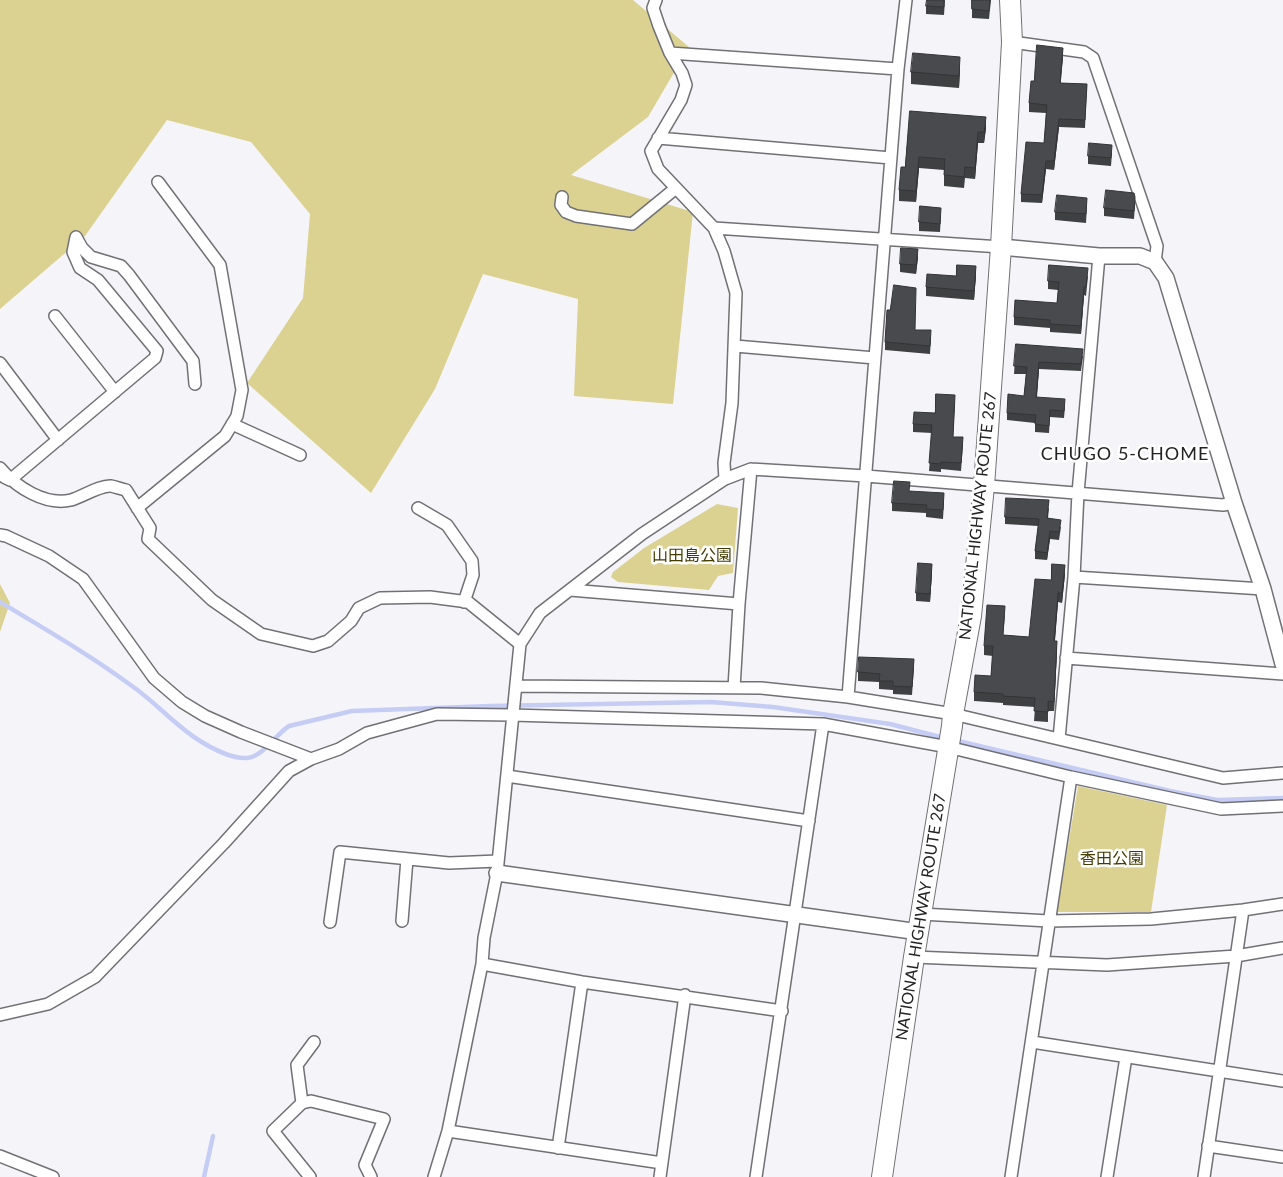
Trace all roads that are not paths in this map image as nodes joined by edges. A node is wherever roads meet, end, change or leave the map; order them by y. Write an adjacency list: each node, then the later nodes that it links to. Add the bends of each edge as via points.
1 (656, 0): 5 (street, via 653,8)
2 (906, 0): 6 (street)
3 (1010, 0): 4 (highway, NATIONAL HIGHWAY ROUTE 267)
4 (1012, 42): 14 (highway, NATIONAL HIGHWAY ROUTE 267); 16 (street, via 1084,52 1093,58 1157,246)
5 (670, 53): 6 (street); 7 (street, via 686,85 681,100)
6 (898, 69): 8 (street)
7 (658, 138): 8 (street); 10 (street, via 651,151 658,169)
8 (891, 158): 13 (street)
9 (158, 182): 23 (street, via 220,264 242,390 237,416)
10 (676, 188): 11 (street, via 632,224 576,216 566,212 561,205); 12 (street)
11 (562, 197)
12 (714, 228): 13 (street); 18 (street, via 736,293)
13 (884, 240): 14 (street); 19 (street)
14 (1001, 247): 15 (street); 31 (highway, NATIONAL HIGHWAY ROUTE 267)
15 (1099, 256): 16 (street, via 1140,256); 32 (street)
16 (1155, 262): 33 (street, via 1166,278)
17 (55, 316): 22 (street)
18 (735, 346): 19 (street); 30 (street)
19 (875, 358): 28 (street)
20 (0, 363): 24 (street)
21 (196, 384): 22 (street, via 192,361 129,275 121,266 91,257 76,238 73,252 80,268 98,280 156,351 156,358)
22 (115, 392): 24 (street)
23 (232, 424): 25 (street); 34 (street, via 225,436)
24 (58, 440): 29 (street)
25 (300, 455)
26 (0, 468): 29 (street)
27 (751, 469): 28 (street); 30 (street); 41 (street)
28 (866, 476): 31 (street); 48 (street)
29 (5, 478): 34 (street, via 57,502 109,486 126,490)
30 (725, 479): 39 (street, via 642,534)
31 (984, 486): 32 (street); 51 (highway, NATIONAL HIGHWAY ROUTE 267, via 971,616)
32 (1078, 494): 33 (street, via 1223,505); 37 (street)
33 (1234, 503): 38 (street)
34 (137, 508): 40 (street, via 150,528 148,539 212,600 261,634 313,646 328,641 351,621 359,608 380,598 430,597)
35 (418, 508): 40 (street, via 447,525 472,561 473,575)
36 (0, 535): 53 (street, via 49,556 83,579 154,678 182,702 241,732)
37 (1074, 577): 38 (street); 43 (street)
38 (1263, 589): 44 (street)
39 (570, 590): 41 (street); 42 (street, via 540,613)
40 (464, 602): 42 (street)
41 (739, 604): 46 (street)
42 (520, 644): 47 (street)
43 (1066, 658): 45 (street); 52 (street)
44 (1283, 664)
45 (1283, 674)
46 (734, 688): 47 (street); 48 (street)
47 (515, 691): 49 (street)
48 (848, 697): 51 (street)
49 (512, 714): 50 (street); 53 (street, via 437,714 367,733 339,749); 55 (street)
50 (823, 724): 51 (street); 58 (street)
51 (950, 733): 52 (street); 56 (street); 67 (highway, NATIONAL HIGHWAY ROUTE 267)
52 (1059, 739): 54 (street, via 1223,778)
53 (311, 758): 76 (street, via 289,771 95,977 48,1004)
54 (1283, 773)
55 (507, 776): 58 (street); 60 (street)
56 (1071, 777): 57 (street, via 1222,809); 65 (street)
57 (1283, 806)
58 (809, 821): 63 (street)
59 (407, 859): 60 (street); 64 (street); 66 (street, via 340,852)
60 (497, 867): 63 (street); 72 (street)
61 (1283, 904): 62 (street)
62 (1243, 910): 65 (street, via 1151,919); 69 (street)
63 (795, 916): 67 (street); 75 (street)
64 (402, 921)
65 (1049, 921): 67 (street); 71 (street)
66 (330, 922)
67 (920, 923): 70 (highway, NATIONAL HIGHWAY ROUTE 267)
68 (1283, 948): 69 (street)
69 (1236, 956): 71 (street, via 1107,965); 80 (street)
70 (914, 957): 71 (street); 95 (highway, NATIONAL HIGHWAY ROUTE 267)
71 (1043, 963): 78 (street)
72 (482, 964): 73 (street); 83 (street)
73 (582, 982): 74 (street); 85 (street)
74 (685, 996): 75 (street); 88 (street)
75 (782, 1011): 94 (street)
76 (0, 1016)
77 (314, 1042): 82 (street, via 297,1065)
78 (1032, 1042): 79 (street); 96 (street)
79 (1126, 1057): 80 (street); 97 (street)
80 (1219, 1071): 81 (street); 84 (street)
81 (1283, 1081)
82 (302, 1103): 90 (street, via 272,1131); 91 (street, via 311,1100 384,1119 365,1165)
83 (448, 1132): 85 (street); 92 (street)
84 (1208, 1146): 87 (street); 98 (street)
85 (558, 1148): 88 (street)
86 (0, 1156): 89 (street)
87 (1283, 1157)
88 (662, 1163): 93 (street)
89 (53, 1177)
90 (310, 1177)
91 (371, 1177)
92 (434, 1177)
93 (660, 1177)
94 (756, 1177)
95 (882, 1177)
96 (1011, 1177)
97 (1108, 1177)
98 (1204, 1177)

